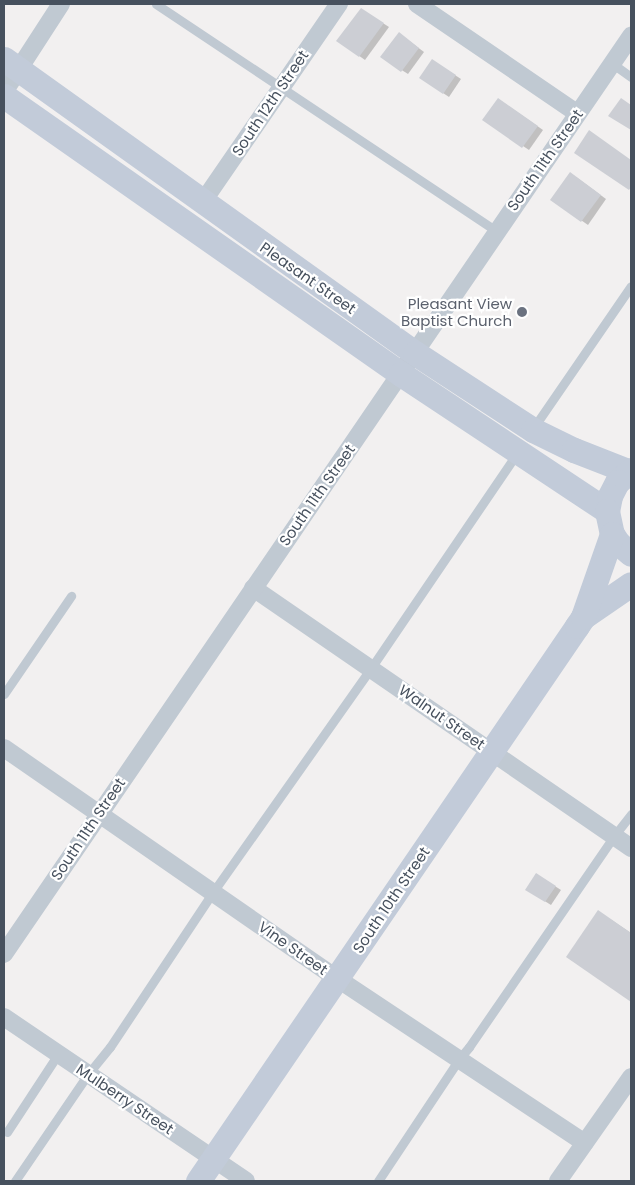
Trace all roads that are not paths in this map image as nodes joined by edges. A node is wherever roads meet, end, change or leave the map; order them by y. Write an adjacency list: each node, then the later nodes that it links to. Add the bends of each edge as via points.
1 (61, 4): 6 (street)
2 (156, 4): 9 (lane)
3 (338, 4): 9 (street, South 12th Street)
4 (417, 4): 12 (street)
5 (631, 36): 7 (street, South 11th Street)
6 (11, 64): 10 (street); 13 (street, Pleasant Street)
7 (613, 64): 8 (lane); 12 (street, South 11th Street)
8 (631, 77)
9 (282, 86): 13 (street, South 12th Street); 14 (lane)
10 (4, 92)
11 (4, 96): 17 (street, Pleasant Street)
12 (577, 113): 14 (street, South 11th Street)
13 (202, 203): 16 (street, Pleasant Street)
14 (496, 231): 16 (street, South 11th Street)
15 (631, 286): 18 (lane)
16 (415, 354): 17 (street, South 11th Street); 18 (street, Pleasant Street)
17 (401, 374): 18 (street, Pleasant Street); 23 (street, South 11th Street)
18 (525, 441): 19 (street, Pleasant Street, via 574,450); 20 (street, Pleasant Street); 26 (lane)
19 (630, 470): 20 (street, South 10th Street, via 617,482 610,496)
20 (609, 522): 21 (street, Pleasant Street, via 618,543); 25 (street, South 10th Street)
21 (631, 554)
22 (631, 584): 25 (street, South 10th Street)
23 (253, 588): 26 (street, Walnut Street); 30 (street, South 11th Street)
24 (71, 596): 27 (lane)
25 (583, 617): 29 (street, South 10th Street)
26 (371, 668): 29 (street, Walnut Street); 34 (lane)
27 (4, 694)
28 (4, 748): 30 (street, Vine Street)
29 (492, 752): 32 (street, Walnut Street); 36 (street, South 10th Street)
30 (99, 813): 34 (street, Vine Street); 35 (street, South 11th Street)
31 (631, 814): 32 (lane)
32 (614, 836): 33 (street, Walnut Street); 39 (lane)
33 (631, 848)
34 (213, 892): 36 (street, Vine Street); 40 (lane, via 110,1047)
35 (4, 954)
36 (338, 979): 39 (street, Vine Street); 44 (street, South 10th Street)
37 (4, 1017): 38 (street, Mulberry Street)
38 (58, 1054): 40 (street, Mulberry Street); 42 (lane)
39 (459, 1059): 43 (street, Vine Street); 48 (lane)
40 (88, 1074): 44 (street, Mulberry Street); 45 (lane)
41 (631, 1076): 43 (street)
42 (7, 1132)
43 (585, 1142): 49 (street)
44 (213, 1159): 46 (street, South 10th Street); 47 (street, Mulberry Street)
45 (15, 1181)
46 (198, 1181)
47 (246, 1181)
48 (378, 1181)
49 (558, 1181)

